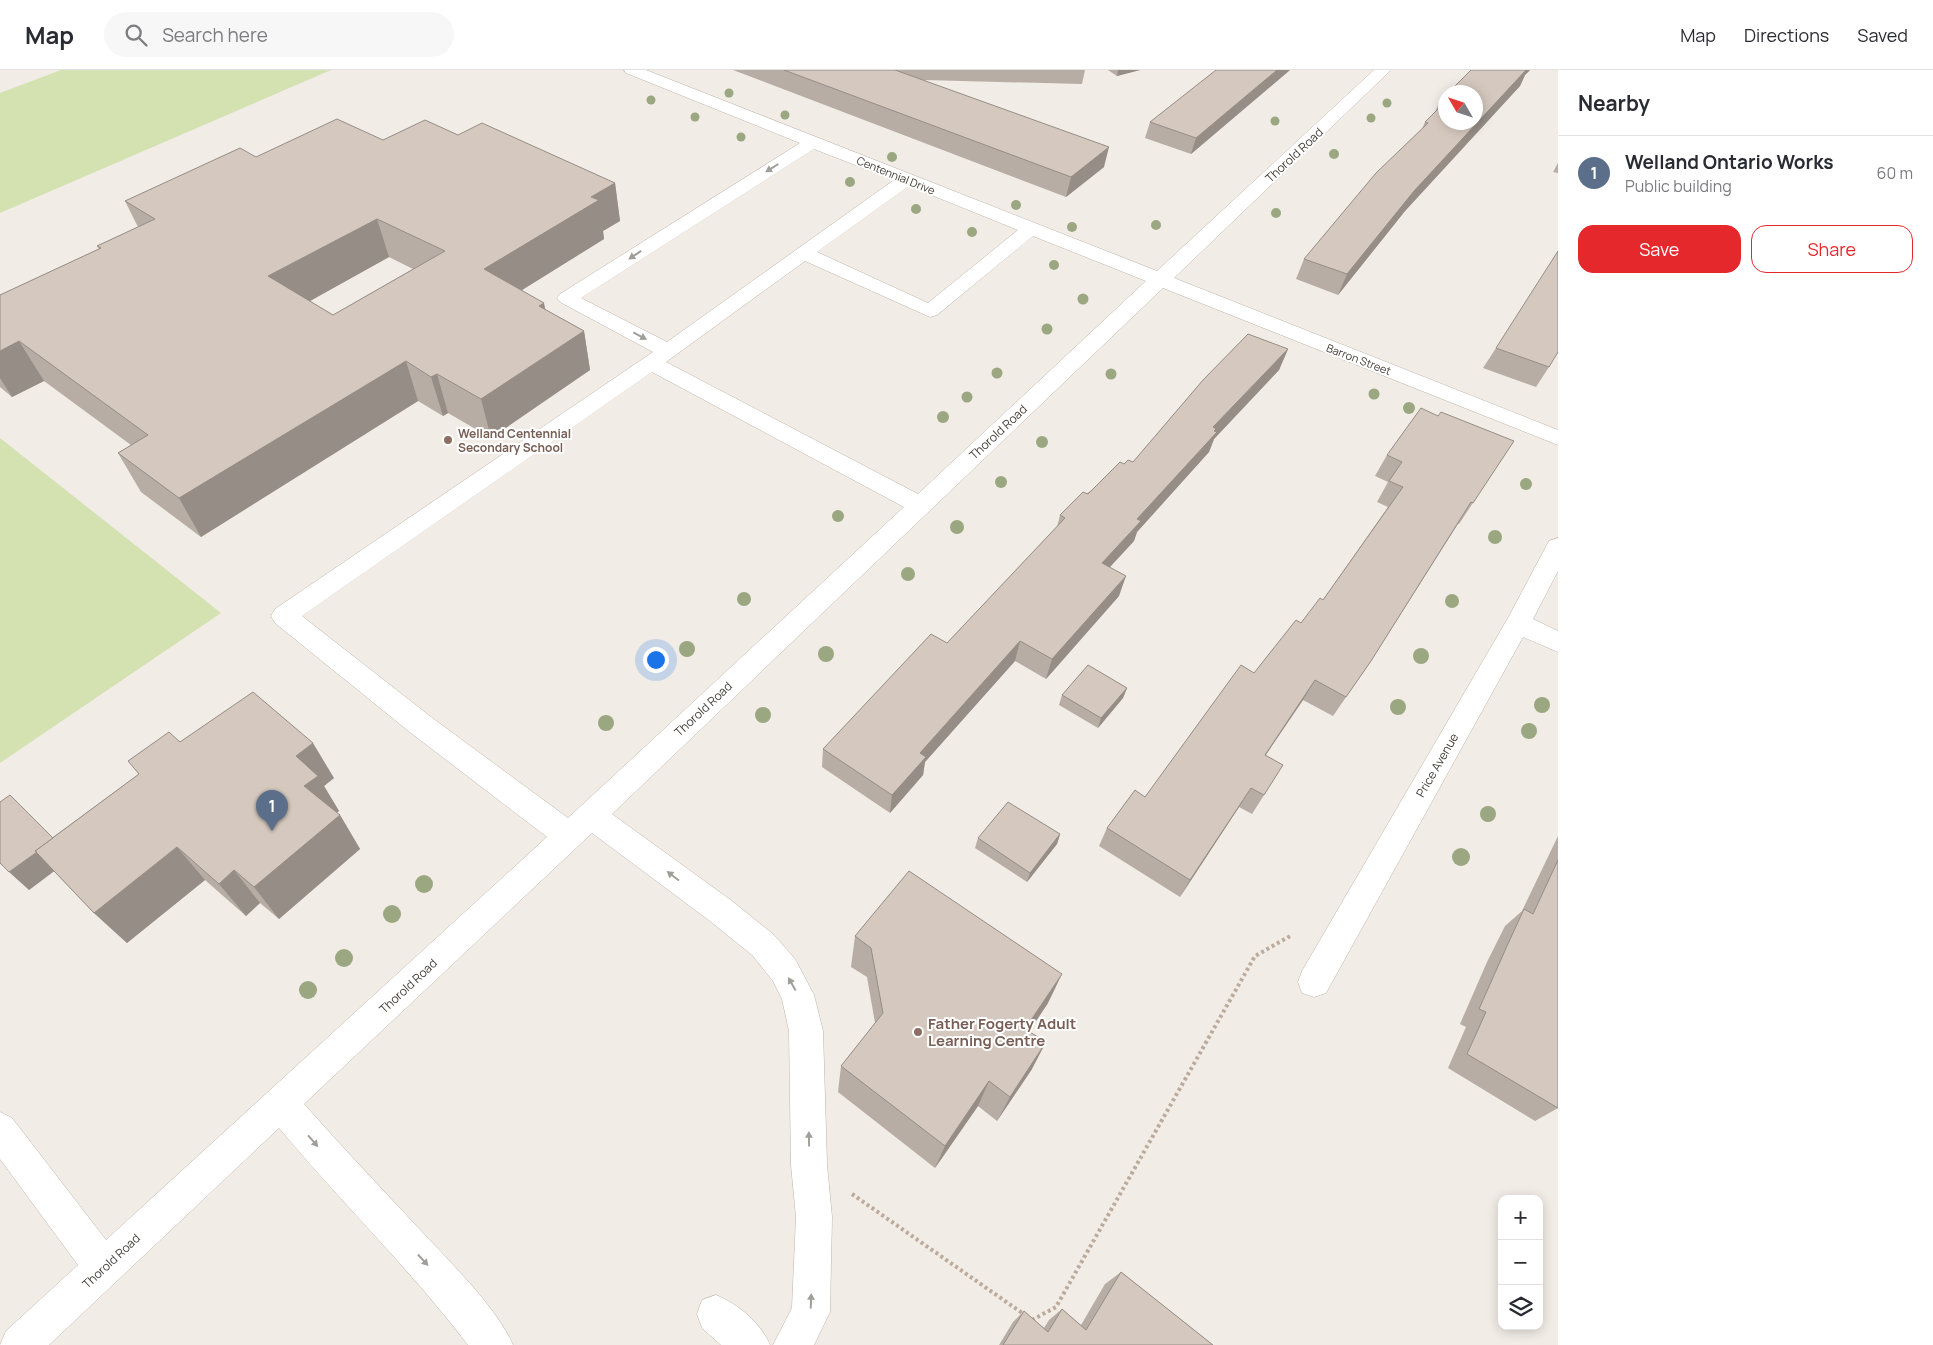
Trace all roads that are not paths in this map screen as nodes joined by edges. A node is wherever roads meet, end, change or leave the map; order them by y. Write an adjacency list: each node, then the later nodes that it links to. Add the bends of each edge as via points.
1 (632, 70): 3 (street, Centennial Drive)
2 (1383, 70): 7 (street, Thorold Road)
3 (813, 142): 4 (street, Centennial Drive); 8 (street, one-way to 8, via 567,298)
4 (906, 180): 5 (street, Centennial Drive); 6 (street)
5 (1031, 229): 6 (street, via 930,311); 7 (street, Centennial Drive)
6 (805, 254): 8 (street)
7 (1160, 280): 9 (street, Barron Street); 10 (street, Thorold Road)
8 (660, 357): 10 (street); 14 (street, via 284,616 421,725)
9 (1558, 438)
10 (920, 505): 14 (street, Thorold Road)
11 (1558, 547): 12 (street, Price Avenue)
12 (1518, 623): 13 (street); 15 (street, Price Avenue)
13 (1558, 642)
14 (580, 825): 16 (street, Thorold Road); 23 (street, one-way to 14, via 811,1312 814,1217 809,1165 806,1031 798,995 784,970 763,945 728,917)
15 (1314, 982)
16 (281, 1104): 18 (street, Thorold Road); 21 (street, one-way to 21, via 447,1286)
17 (0, 1130): 18 (street)
18 (104, 1268): 20 (street, Thorold Road)
19 (716, 1314): 22 (street)
20 (20, 1345)
21 (493, 1345)
22 (750, 1345)
23 (793, 1345)

